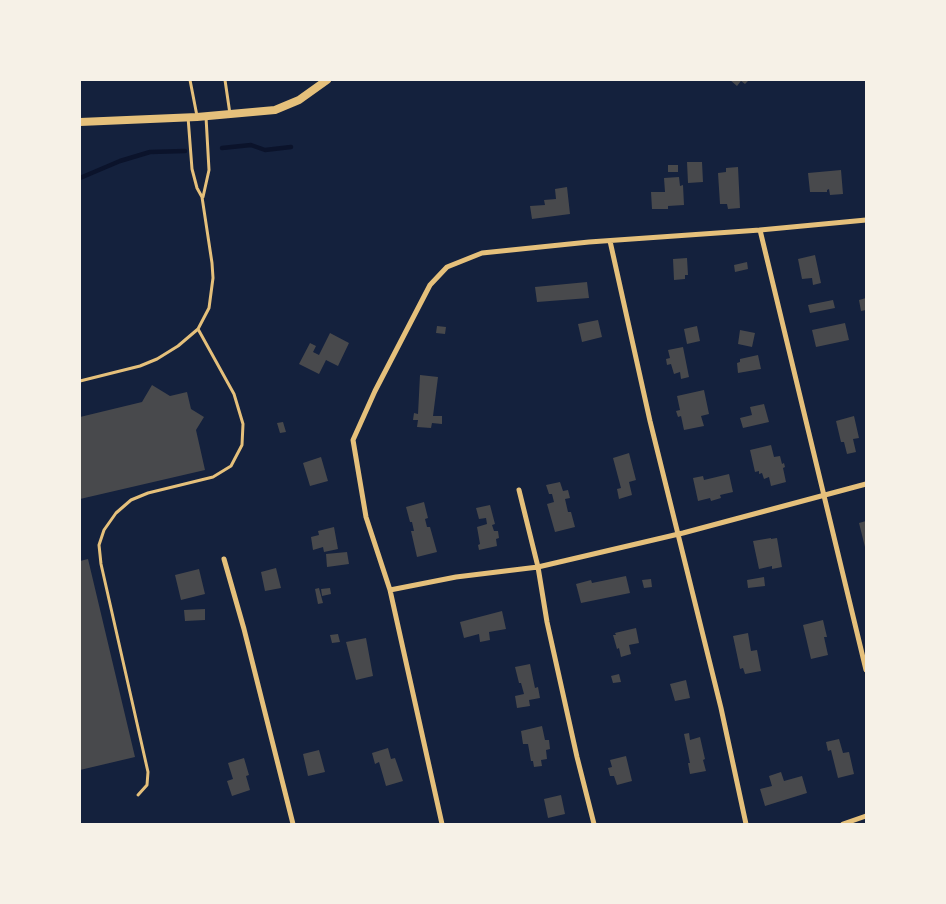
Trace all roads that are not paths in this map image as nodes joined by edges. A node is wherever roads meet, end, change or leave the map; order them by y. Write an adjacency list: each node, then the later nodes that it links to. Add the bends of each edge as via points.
1 (190, 80): 7 (lane)
2 (225, 80): 4 (lane)
3 (327, 80): 4 (street, via 287,106)
4 (230, 114): 5 (street)
5 (206, 116): 7 (street); 9 (lane, via 209,170)
6 (188, 117): 7 (street); 8 (street); 9 (lane, via 192,169)
7 (197, 117)
8 (80, 122)
9 (202, 198): 13 (lane, via 213,278 209,308)
10 (866, 220): 11 (street)
11 (760, 230): 12 (street); 17 (street)
12 (610, 241): 18 (street); 21 (street, via 482,254 446,267 430,285 353,440 366,517)
13 (198, 329): 14 (lane, via 157,359); 23 (lane, via 234,394 243,424 242,445 231,466 214,477 131,500 116,513 104,530 99,545 102,573 148,772 147,785)
14 (80, 381)
15 (866, 484): 17 (street)
16 (519, 490): 20 (street)
17 (823, 496): 18 (street); 22 (street)
18 (678, 535): 20 (street); 28 (street)
19 (224, 559): 25 (street)
20 (538, 567): 21 (street, via 456,577); 27 (street, via 547,622)
21 (390, 590): 26 (street)
22 (866, 670)
23 (138, 796)
24 (866, 816): 29 (street)
25 (293, 824)
26 (442, 824)
27 (594, 824)
28 (746, 824)
29 (844, 824)

